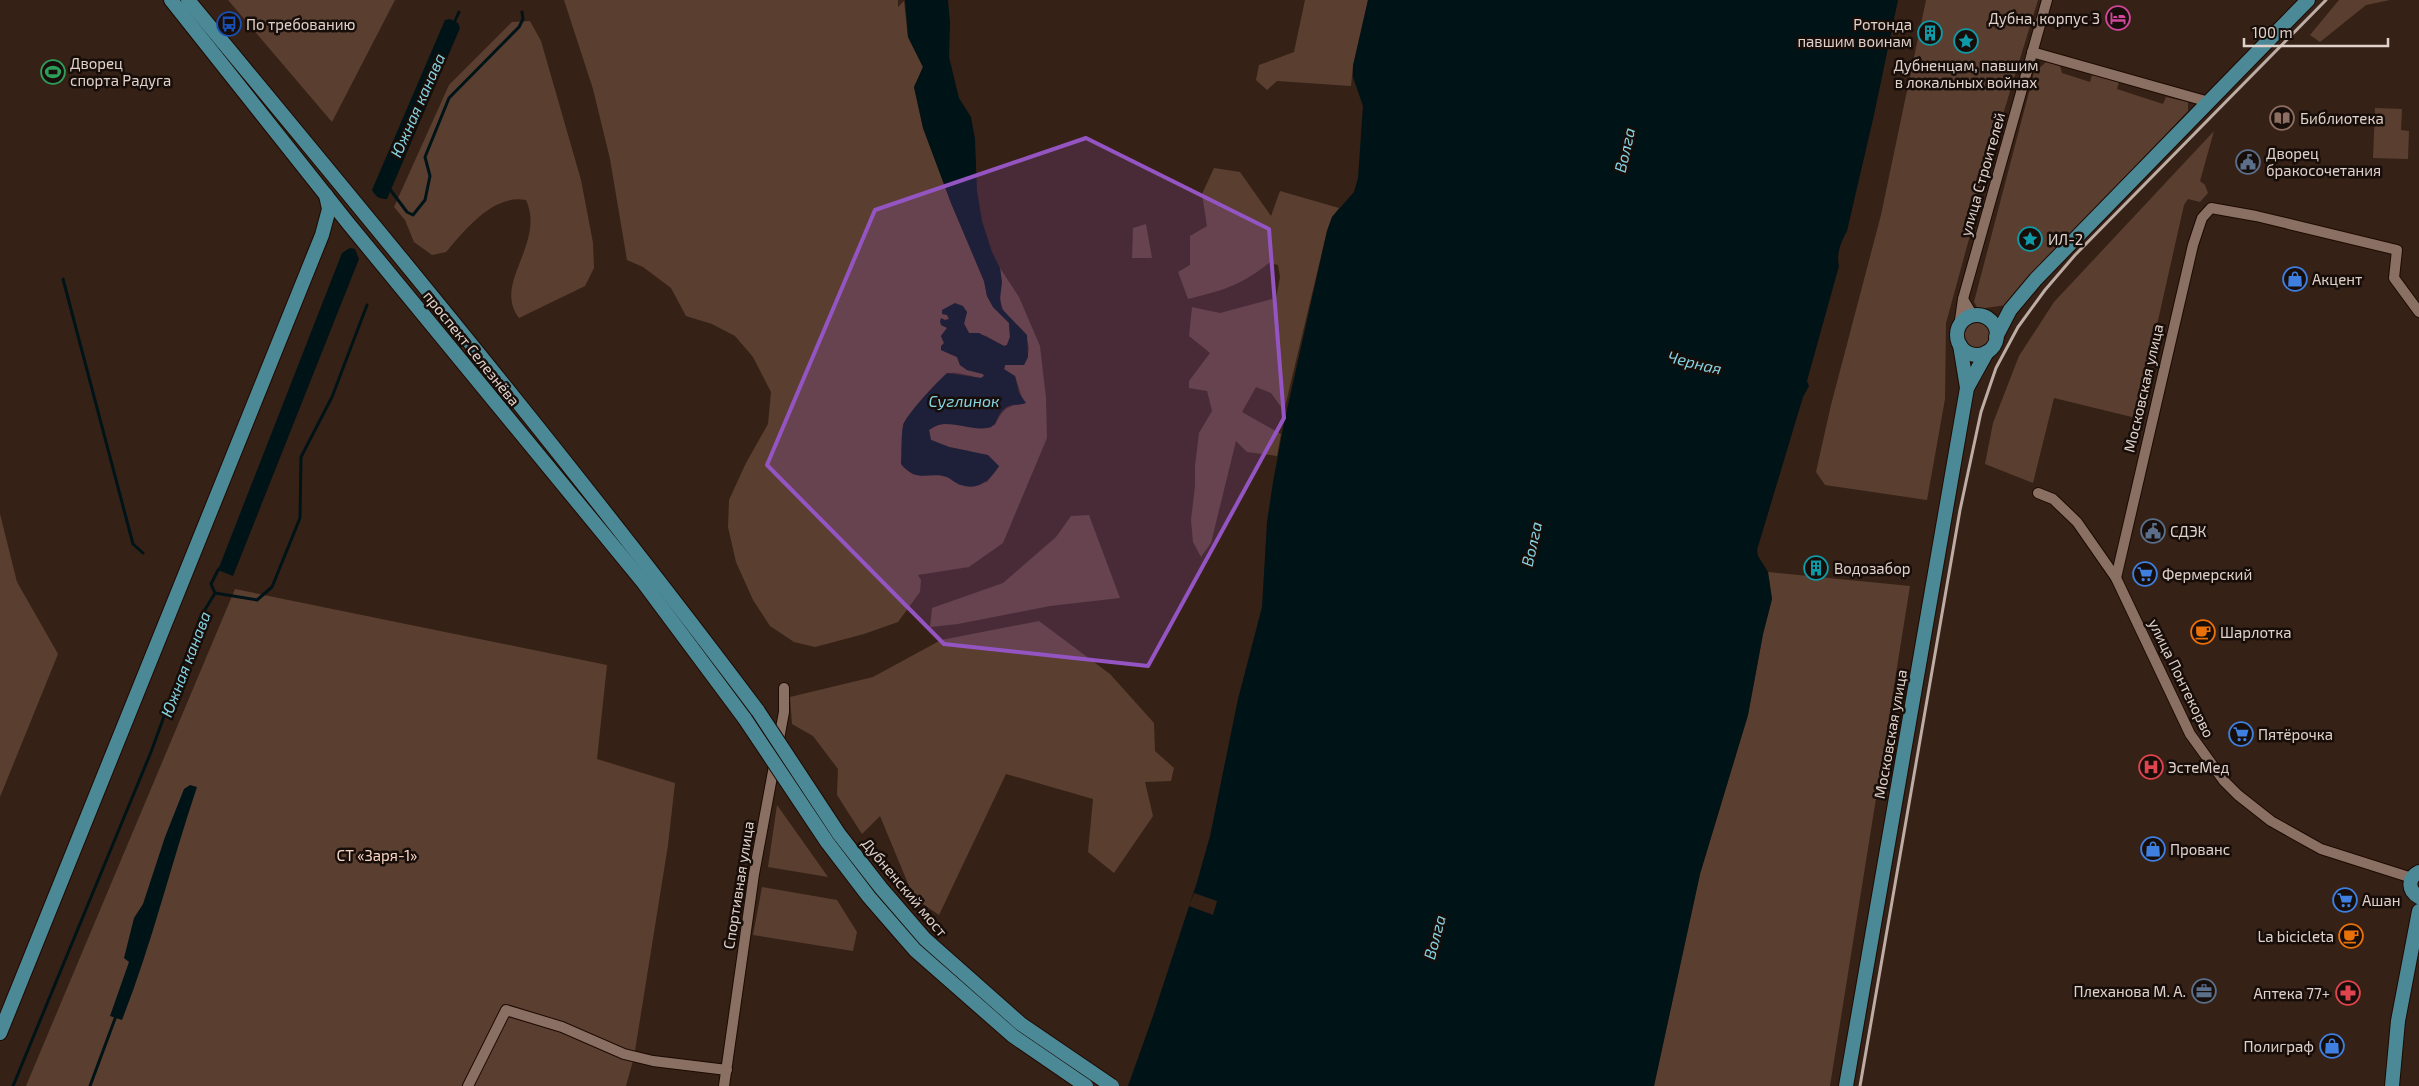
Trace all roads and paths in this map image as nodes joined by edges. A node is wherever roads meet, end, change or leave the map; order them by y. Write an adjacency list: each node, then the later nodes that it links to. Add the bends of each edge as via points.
1 (171, 0): 7 (main road, проспект Селезнёва)
2 (188, 0): 22 (main road, проспект Селезнёва, via 655,573)
3 (2047, 0): 5 (street, улица Строителей)
4 (2308, 0): 6 (main road)
5 (2032, 52): 6 (street); 10 (street, улица Строителей)
6 (2209, 102): 11 (main road, via 2036,278)
7 (326, 195): 8 (main road, проспект Селезнёва); 9 (main road, via 329,209)
8 (348, 223): 9 (main road, via 330,224); 30 (main road, проспект Селезнёва, bridge, via 643,582 745,719 827,842 869,898 915,950 1013,1036)
9 (324, 230): 26 (main road)
10 (1963, 299): 13 (street); 14 (street, улица Строителей)
11 (2010, 310): 13 (main road); 15 (main road)
12 (2419, 312): 20 (street, Московская улица, via 2394,278 2397,250 2211,208 2202,218 2193,245)
13 (1979, 317): 14 (main road, via 1967,318); 15 (main road, via 1994,325)
14 (1959, 327): 16 (main road)
15 (1996, 337): 17 (main road)
16 (1960, 345): 17 (main road, via 1975,355); 18 (main road)
17 (1987, 352): 18 (main road)
18 (1967, 388): 32 (main road, Московская улица)
19 (2038, 493): 20 (street, улица Понтекорво, via 2054,499 2077,522)
20 (2116, 578): 23 (street, улица Понтекорво, via 2190,734 2212,767 2238,795 2271,821 2321,850)
21 (784, 688): 27 (street, Спортивная улица, via 784,712 754,874)
22 (758, 711): 31 (main road, Дубненский мост, bridge, via 839,834 925,939 1021,1024)
23 (2415, 875): 24 (main road, via 2411,891)
24 (2419, 897)
25 (2419, 911): 33 (main road, via 2400,1012)
26 (0, 1033)
27 (727, 1070): 28 (street, via 624,1054 562,1027 506,1010); 29 (street, Спортивная улица)
28 (468, 1086)
29 (724, 1086)
30 (1086, 1086)
31 (1112, 1086)
32 (1846, 1086)
33 (2392, 1086)

